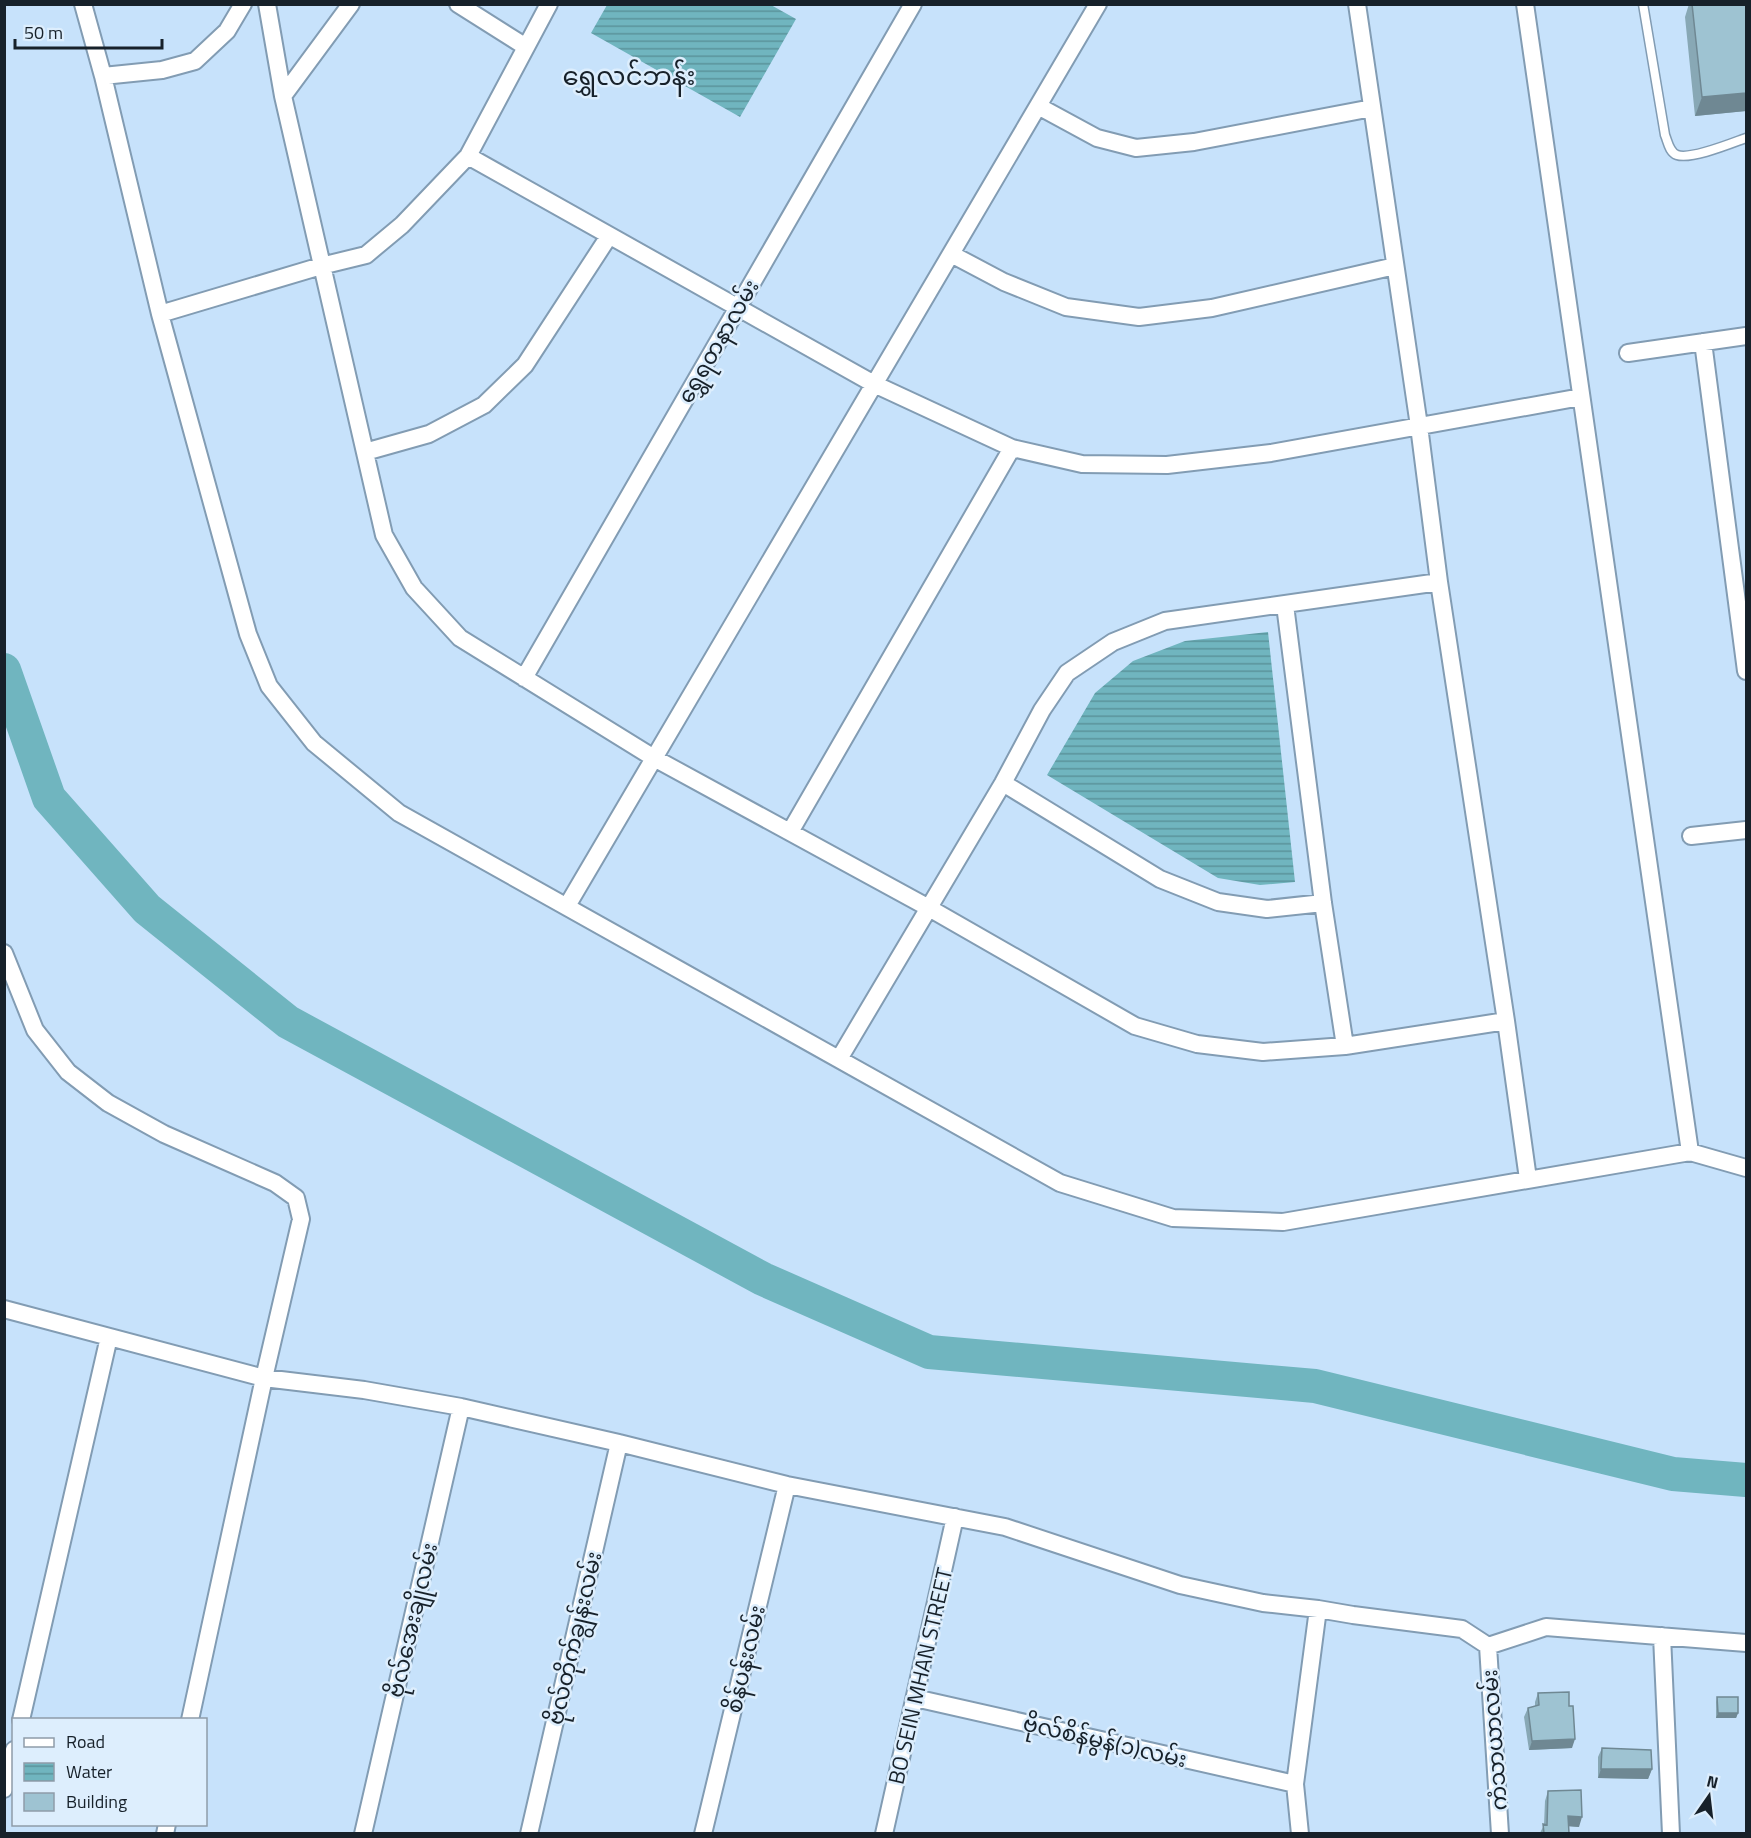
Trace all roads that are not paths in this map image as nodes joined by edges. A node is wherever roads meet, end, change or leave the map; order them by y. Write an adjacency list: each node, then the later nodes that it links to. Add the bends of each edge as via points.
1 (83, 4): 13 (street)
2 (243, 4): 13 (street, via 227,31 195,61 162,70)
3 (267, 4): 14 (street)
4 (351, 4): 14 (street)
5 (458, 4): 12 (street)
6 (549, 4): 12 (street)
7 (913, 4): 23 (street, ရွှေရတနာလမ်း)
8 (1098, 4): 15 (street)
9 (1357, 4): 16 (street)
10 (1526, 4): 29 (street)
11 (1643, 4): 17 (lane, via 1670,150 1688,156)
12 (526, 47): 18 (street)
13 (103, 76): 24 (street)
14 (283, 96): 21 (street)
15 (1038, 106): 16 (street, via 1097,138 1136,148 1194,142); 20 (street)
16 (1372, 108): 22 (street)
17 (1746, 138)
18 (468, 156): 19 (street); 21 (street, via 402,225 366,255)
19 (609, 236): 23 (street); 32 (street, via 525,365 484,405 429,434)
20 (951, 254): 22 (street, via 1004,282 1066,307 1139,317 1212,308); 28 (street)
21 (321, 266): 24 (street); 32 (street)
22 (1395, 266): 30 (street)
23 (737, 309): 28 (street); 36 (street, ရွှေရတနာလမ်း)
24 (160, 314): 43 (street, via 248,633 269,686 314,743 399,813)
25 (1746, 336): 26 (street)
26 (1703, 342): 27 (street); 35 (street)
27 (1628, 353)
28 (874, 384): 31 (street); 37 (street)
29 (1581, 398): 30 (street); 49 (street)
30 (1419, 426): 31 (street, via 1271,453 1167,465 1082,464); 33 (street)
31 (1012, 448): 40 (street)
32 (365, 452): 36 (street, via 384,535 414,588 460,638)
33 (1439, 582): 34 (street); 46 (street)
34 (1285, 605): 38 (street, via 1165,621 1113,642 1067,673 1042,710); 42 (street)
35 (1746, 671)
36 (524, 678): 37 (street)
37 (654, 758): 40 (street); 43 (street)
38 (1003, 783): 42 (street, via 1160,879 1218,902 1267,909); 44 (street)
39 (1746, 830): 41 (street)
40 (790, 832): 44 (street)
41 (1691, 837)
42 (1323, 903): 47 (street)
43 (567, 906): 48 (street)
44 (929, 908): 47 (street, via 1135,1026 1197,1044 1263,1052); 48 (street)
45 (4, 952): 54 (street, via 35,1030 68,1072 117,1108 164,1134 275,1183 296,1198 301,1219)
46 (1506, 1021): 47 (street); 51 (street)
47 (1345, 1046)
48 (839, 1059): 51 (street, via 1060,1183 1173,1218 1283,1222)
49 (1690, 1152): 50 (street); 51 (street)
50 (1746, 1168)
51 (1528, 1179)
52 (4, 1309): 53 (street)
53 (109, 1337): 54 (street); 64 (street)
54 (264, 1378): 55 (street); 65 (street)
55 (461, 1407): 56 (street); 69 (street, ဗိုလ်အေးချိုလမ်း)
56 (619, 1443): 57 (street); 70 (street, ဗိုလ်တိုက်ချွန်းလမ်း)
57 (787, 1485): 58 (street); 71 (street, စိန်ပန်းလမ်း)
58 (955, 1517): 59 (street, via 1005,1527 1180,1585 1263,1603); 63 (street, BO SEIN MHAN STREET)
59 (1318, 1609): 62 (street, via 1462,1629); 67 (street)
60 (1662, 1636): 61 (street); 62 (street, via 1546,1627); 75 (street)
61 (1746, 1643)
62 (1488, 1646): 74 (street, ကံသာယာလမ်း)
63 (915, 1698): 67 (street, ဗိုလ်စိန်မွန်(၁)လမ်း); 72 (street, BO SEIN MHAN STREET)
64 (21, 1718)
65 (190, 1718)
66 (12, 1758): 68 (street)
67 (1295, 1784): 73 (street)
68 (4, 1789)
69 (363, 1833)
70 (529, 1833)
71 (703, 1833)
72 (884, 1833)
73 (1300, 1833)
74 (1500, 1833)
75 (1671, 1833)

